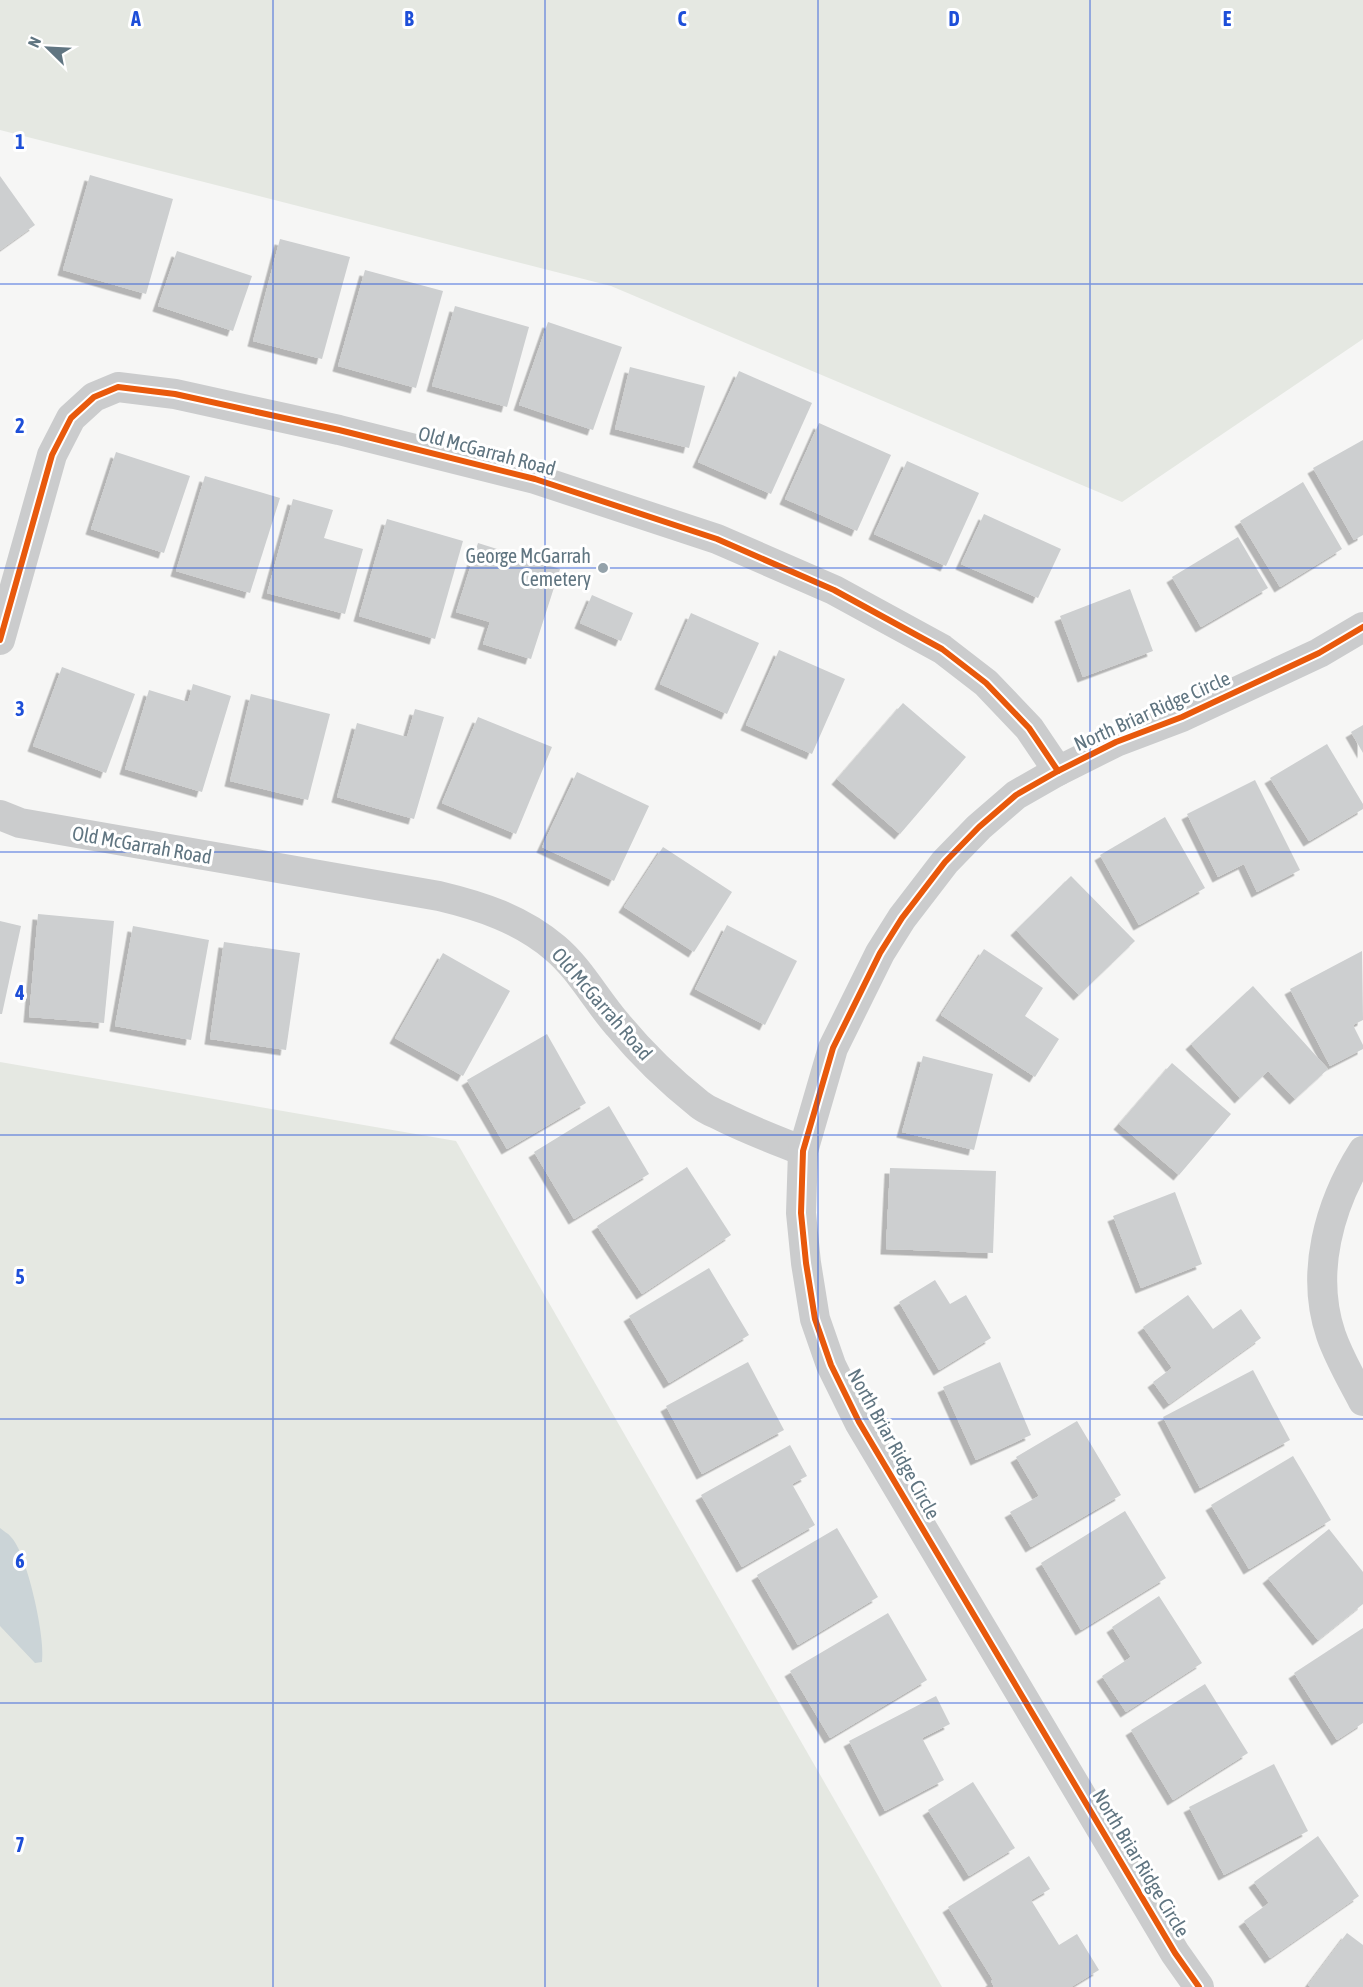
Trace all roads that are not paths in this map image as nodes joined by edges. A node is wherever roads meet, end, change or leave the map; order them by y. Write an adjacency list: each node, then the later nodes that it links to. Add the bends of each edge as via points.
1 (1363, 627): 3 (street, North Briar Ridge Circle, via 1319,653 1224,698 1116,742)
2 (0, 640): 3 (street, Old McGarrah Road, via 52,455 71,418 94,397 118,387 130,388 339,430 535,479 717,539 834,590 942,649 986,683 1029,728)
3 (1058, 771): 5 (street, North Briar Ridge Circle, via 1016,795 979,827 945,862 902,918 872,966 833,1048)
4 (0, 815): 5 (street, Old McGarrah Road, via 20,824 440,897 506,917 555,948 618,1025 668,1078 702,1106)
5 (803, 1151): 8 (street, North Briar Ridge Circle, via 801,1213 806,1263 815,1319 831,1365 859,1422 1175,1953)
6 (1363, 1151): 7 (street, via 1337,1201 1322,1270 1323,1302 1331,1335)
7 (1363, 1401)
8 (1199, 1987)

